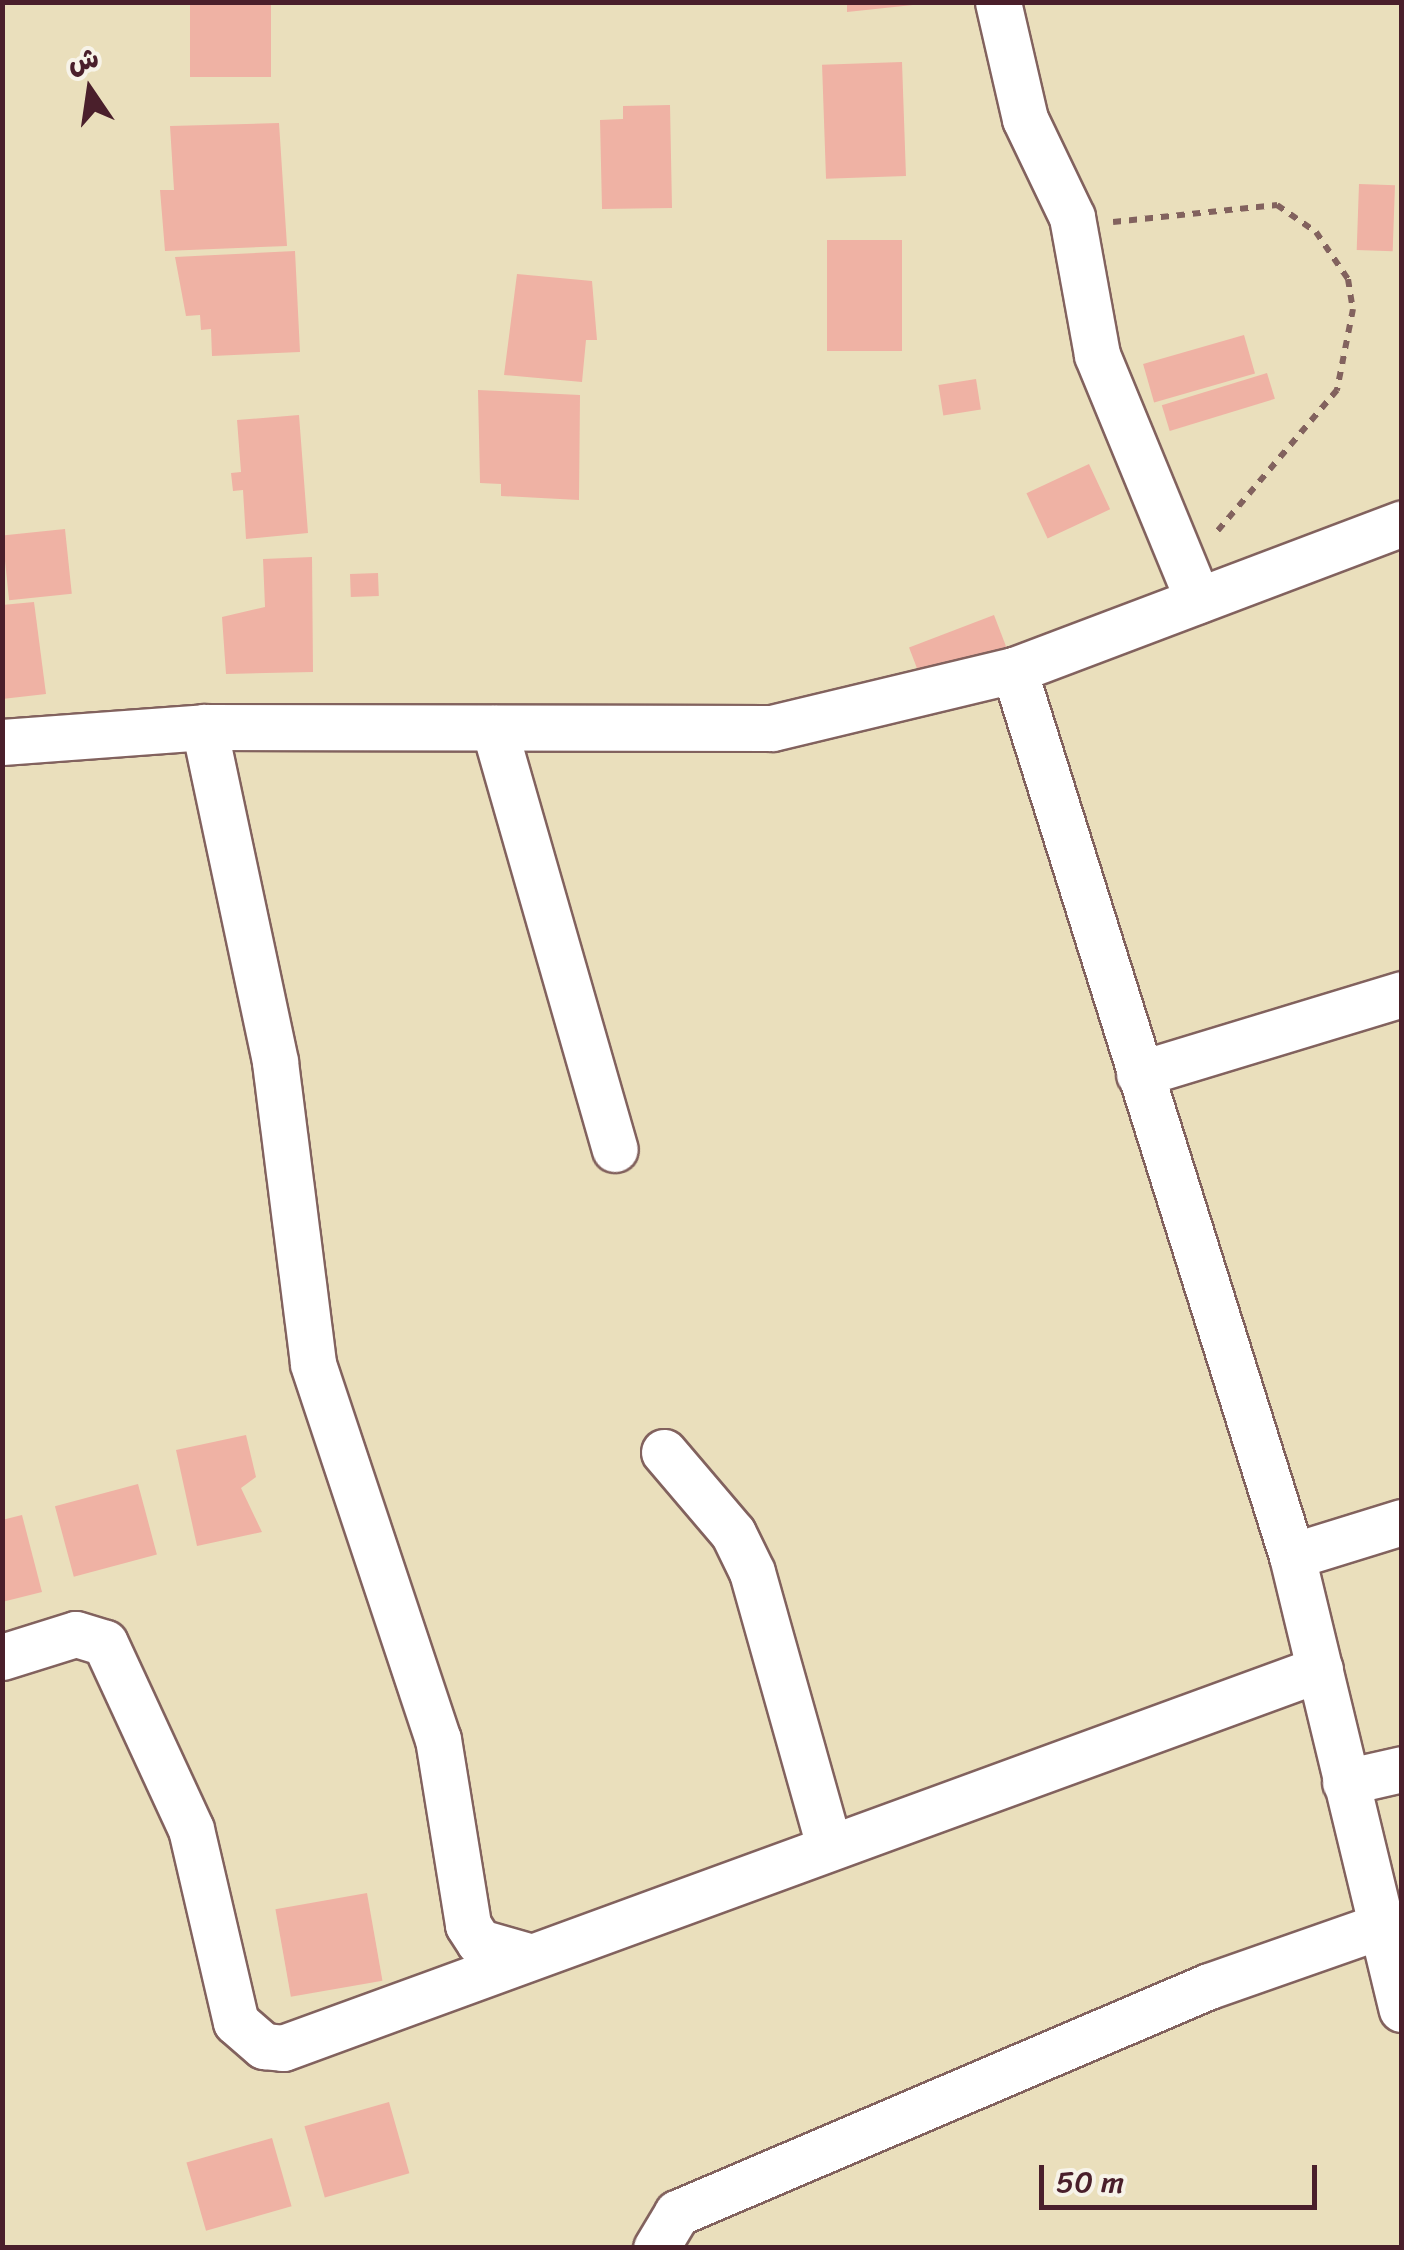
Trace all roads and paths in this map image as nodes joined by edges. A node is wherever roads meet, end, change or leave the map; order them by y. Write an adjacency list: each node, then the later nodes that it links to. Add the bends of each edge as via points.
1 (998, 2): 2 (street, via 1024,119)
2 (1072, 217): 4 (path, via 1130,224 1216,206 1277,205 1316,232 1348,279 1353,309 1337,390); 5 (street, via 1097,355)
3 (1402, 523): 5 (street)
4 (1209, 540)
5 (1198, 600): 6 (street)
6 (1014, 670): 8 (street, via 772,728); 11 (street)
7 (204, 727): 8 (street); 9 (street); 22 (street, via 275,1062 313,1364 438,1738 468,1925 479,1942)
8 (494, 728): 12 (street)
9 (2, 742)
10 (1402, 994): 11 (street)
11 (1140, 1074): 15 (street)
12 (614, 1149)
13 (664, 1452): 20 (street, via 733,1534 752,1572)
14 (1402, 1522): 15 (street)
15 (1292, 1556): 17 (street)
16 (2, 1657): 22 (street, via 76,1634 106,1644 191,1829 236,2022 264,2046 346,2028)
17 (1320, 1669): 19 (street); 20 (street)
18 (1402, 1769): 19 (street)
19 (1345, 1782): 21 (street)
20 (829, 1846): 22 (street)
21 (1380, 1926): 23 (street); 24 (street, via 1209,1986 677,2213)
22 (528, 1956)
23 (1402, 2009)
24 (656, 2248)

